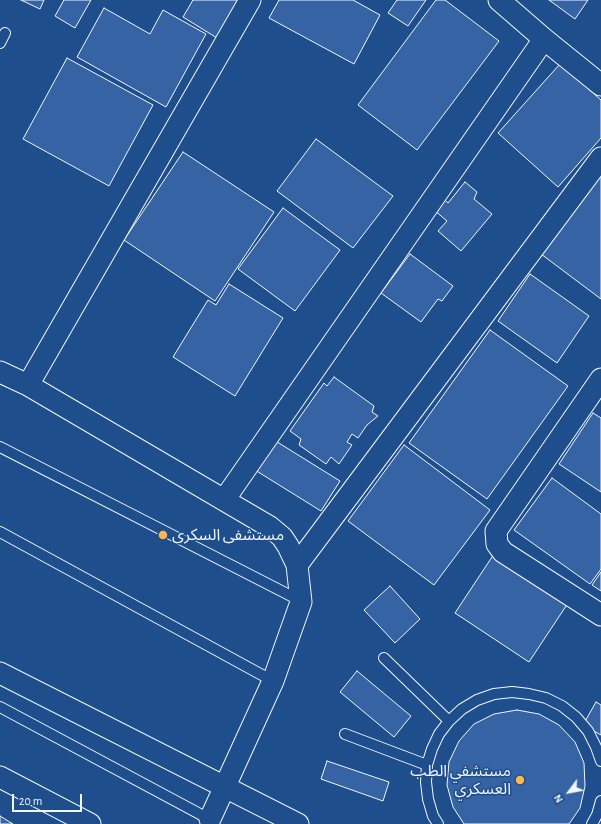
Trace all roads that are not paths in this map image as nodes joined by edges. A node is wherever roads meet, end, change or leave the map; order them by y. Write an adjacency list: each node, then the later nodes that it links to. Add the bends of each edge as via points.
1 (250, 0): 10 (street)
2 (499, 0): 4 (street)
3 (5, 33): 5 (lane)
4 (544, 39): 6 (street); 12 (street)
5 (0, 43)
6 (601, 85)
7 (601, 158): 14 (street)
8 (0, 372): 10 (street)
9 (601, 379): 16 (street, via 496,531 497,544 509,556)
10 (28, 385): 12 (street)
11 (0, 447): 15 (lane)
12 (224, 500): 14 (street, via 282,537)
13 (0, 532): 19 (lane)
14 (297, 565): 15 (street)
15 (302, 602): 19 (street)
16 (601, 615)
17 (384, 658): 21 (lane)
18 (0, 673): 26 (street)
19 (273, 681): 26 (street)
20 (0, 707): 29 (lane)
21 (449, 721): 23 (lane, via 462,709 494,694 512,692 546,698 562,706 588,731); 24 (lane, via 439,734)
22 (345, 734): 24 (lane)
23 (601, 761)
24 (427, 765): 32 (lane, via 428,799)
25 (0, 777): 28 (street)
26 (226, 786): 29 (street); 31 (street)
27 (601, 801): 33 (lane)
28 (59, 817): 30 (street)
29 (214, 822)
30 (90, 824)
31 (298, 824)
32 (438, 824)
33 (592, 824)

